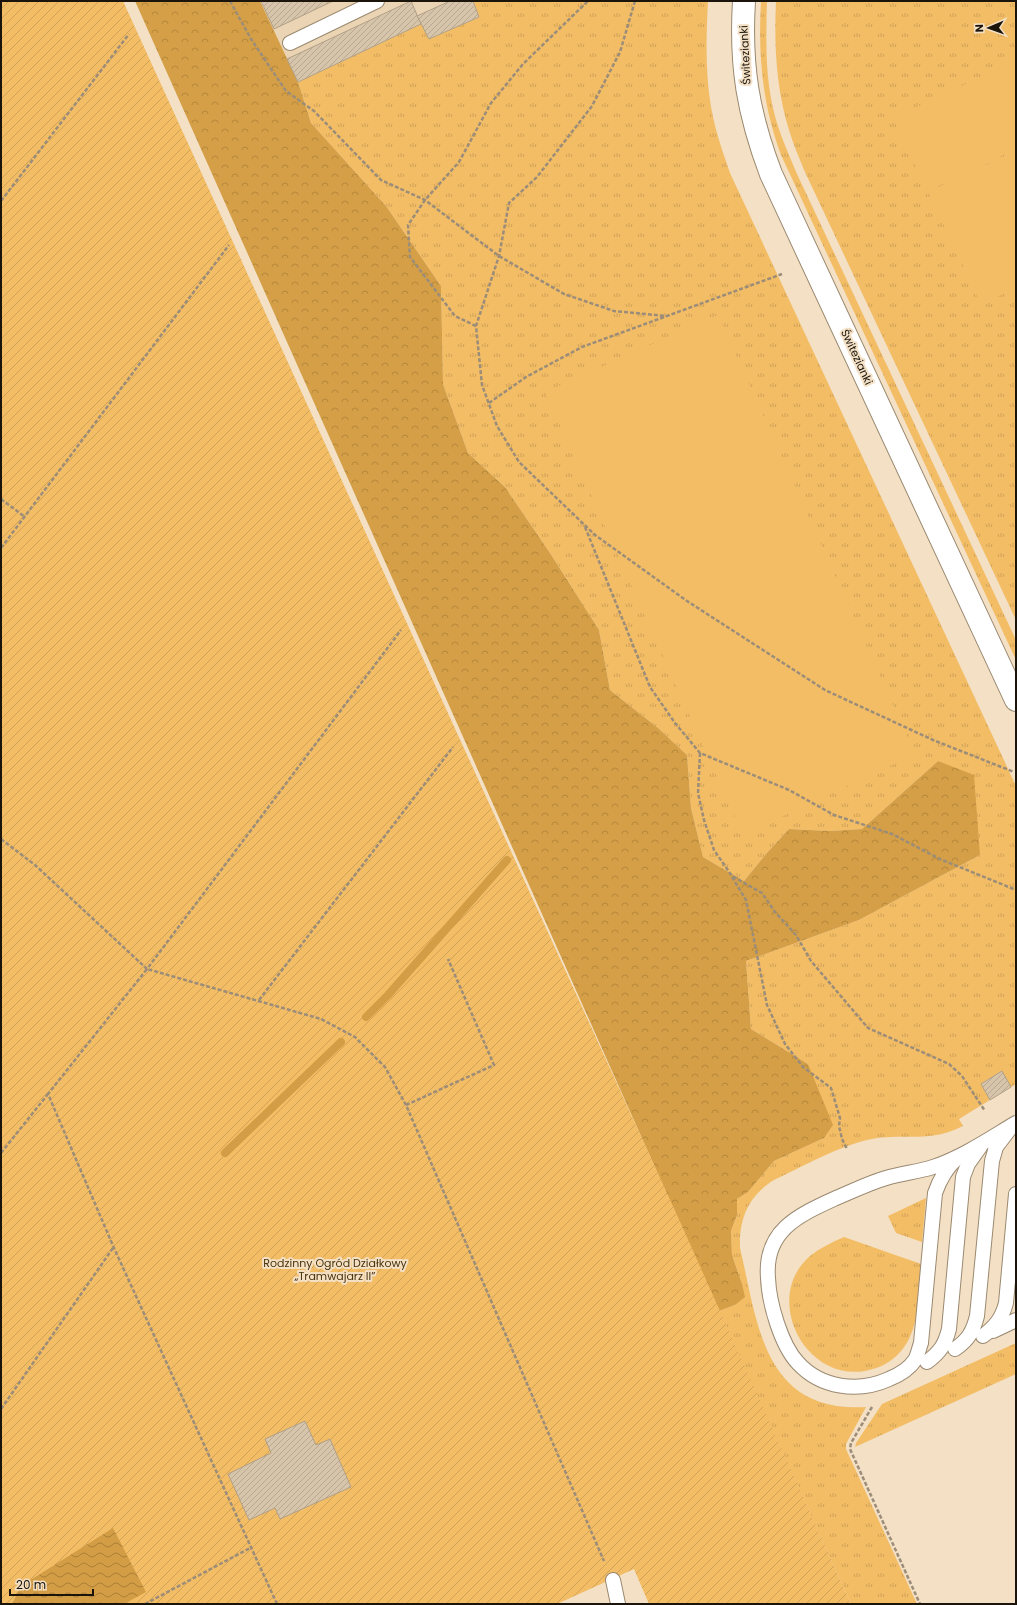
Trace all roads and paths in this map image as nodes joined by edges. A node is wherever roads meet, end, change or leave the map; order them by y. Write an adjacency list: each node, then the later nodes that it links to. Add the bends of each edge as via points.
1 (230, 1): 8 (path, via 251,39 286,91 314,111 381,180)
2 (377, 1): 7 (lane)
3 (588, 1): 8 (path, via 523,64 491,103 459,162)
4 (635, 1): 11 (path, via 620,52 592,106 537,177 509,203)
5 (744, 1): 21 (street, Świtezianki, via 743,50 747,95 752,119 771,174)
6 (129, 34): 9 (path)
7 (290, 43)
8 (425, 200): 11 (path); 14 (path, via 408,225 410,257 455,316)
9 (1, 201)
10 (229, 245): 17 (path)
11 (499, 256): 13 (path, via 564,294 614,311); 14 (path)
12 (782, 274): 13 (path)
13 (666, 316): 15 (path, via 582,347 526,377)
14 (476, 326): 15 (path, via 482,385)
15 (489, 404): 18 (path, via 497,426 519,462)
16 (1, 499): 17 (path)
17 (25, 516): 19 (path)
18 (584, 525): 23 (path, via 650,687); 24 (path, via 687,600 825,690 933,740)
19 (1, 548)
20 (401, 630): 29 (path)
21 (1015, 695)
22 (453, 747): 30 (path)
23 (700, 753): 26 (path, via 698,793 704,820 714,850); 27 (path, via 789,790 834,815 892,834 940,859)
24 (1014, 772)
25 (1, 840): 29 (path, via 35,865)
26 (732, 876): 33 (path, via 762,894 796,935 811,962 868,1028 950,1064 962,1076); 36 (path, via 746,900 767,1005 785,1044 804,1067 831,1088 840,1118 842,1139)
27 (1016, 890)
28 (448, 959): 32 (path, via 494,1065)
29 (147, 969): 30 (path); 31 (path)
30 (259, 1000): 32 (path, via 321,1019 355,1037 385,1068)
31 (48, 1094): 37 (path); 40 (path)
32 (406, 1105): 49 (path)
33 (985, 1111)
34 (1015, 1124): 35 (lane); 43 (lane, via 996,1147 992,1160 977,1316 973,1331)
35 (985, 1141): 38 (lane); 44 (lane, via 968,1164 963,1177 949,1329 945,1344)
36 (847, 1149)
37 (1, 1153)
38 (957, 1158): 45 (lane, via 940,1179 935,1193 921,1343 916,1358); 45 (lane, via 868,1184 810,1210 789,1223 771,1250 768,1279 778,1325 798,1363 822,1380 846,1387 871,1386)
39 (1016, 1194): 42 (lane, via 1006,1303 1002,1318)
40 (114, 1248): 47 (path); 48 (path)
41 (1016, 1320): 42 (lane)
42 (983, 1336): 43 (lane)
43 (955, 1349): 44 (lane)
44 (927, 1362): 45 (lane)
45 (899, 1375)
46 (874, 1403): 53 (path, via 850,1448)
47 (1, 1409)
48 (252, 1547): 50 (path); 51 (path)
49 (613, 1580): 52 (lane)
50 (145, 1604)
51 (277, 1604)
52 (618, 1604)
53 (920, 1604)

